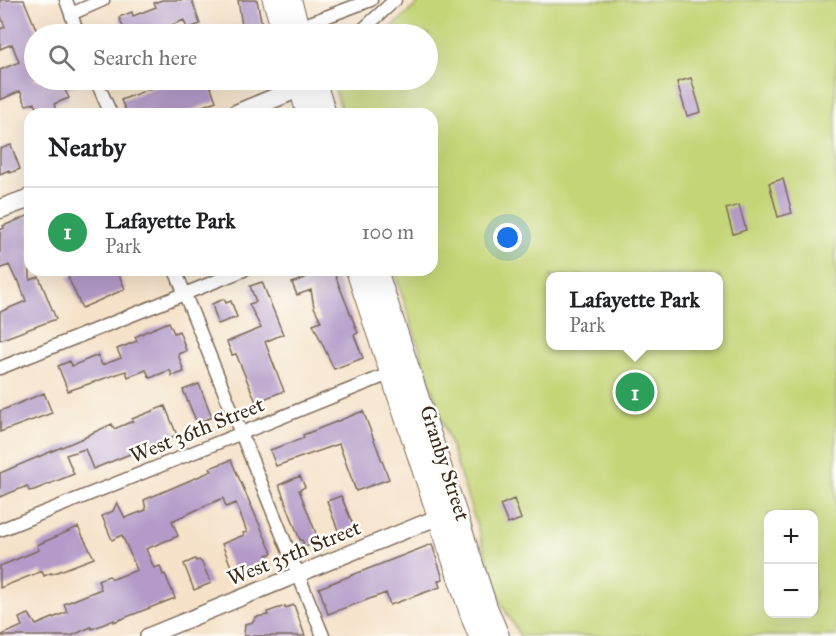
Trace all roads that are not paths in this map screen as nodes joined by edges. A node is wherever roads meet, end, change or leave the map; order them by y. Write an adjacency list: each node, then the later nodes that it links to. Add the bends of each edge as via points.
1 (66, 0): 7 (street)
2 (103, 0): 7 (street)
3 (273, 0): 9 (main road)
4 (291, 0): 10 (main road)
5 (371, 0): 11 (street)
6 (395, 0): 12 (street)
7 (70, 14): 8 (street)
8 (74, 24)
9 (289, 24)
10 (293, 24)
11 (313, 24)
12 (369, 24)
13 (100, 90): 17 (street)
14 (288, 90): 18 (main road)
15 (306, 90): 19 (main road)
16 (310, 90): 20 (main road)
17 (108, 108)
18 (249, 108)
19 (307, 108)
20 (322, 108)
21 (24, 200): 22 (main road)
22 (0, 209)
23 (178, 276): 27 (street)
24 (229, 276): 27 (street)
25 (359, 276): 29 (main road, Granby Street)
26 (378, 276): 29 (main road, Granby Street)
27 (185, 294): 28 (street); 30 (street)
28 (0, 369)
29 (399, 370): 30 (street, West 36th Street); 31 (main road, Granby Street)
30 (240, 434): 32 (street, West 36th Street); 33 (street)
31 (447, 513): 33 (street, West 35th Street); 36 (main road, Granby Street); 37 (main road, Granby Street)
32 (0, 530)
33 (298, 574): 34 (street, West 35th Street); 35 (street)
34 (148, 636)
35 (323, 636)
36 (479, 636)
37 (499, 636)

